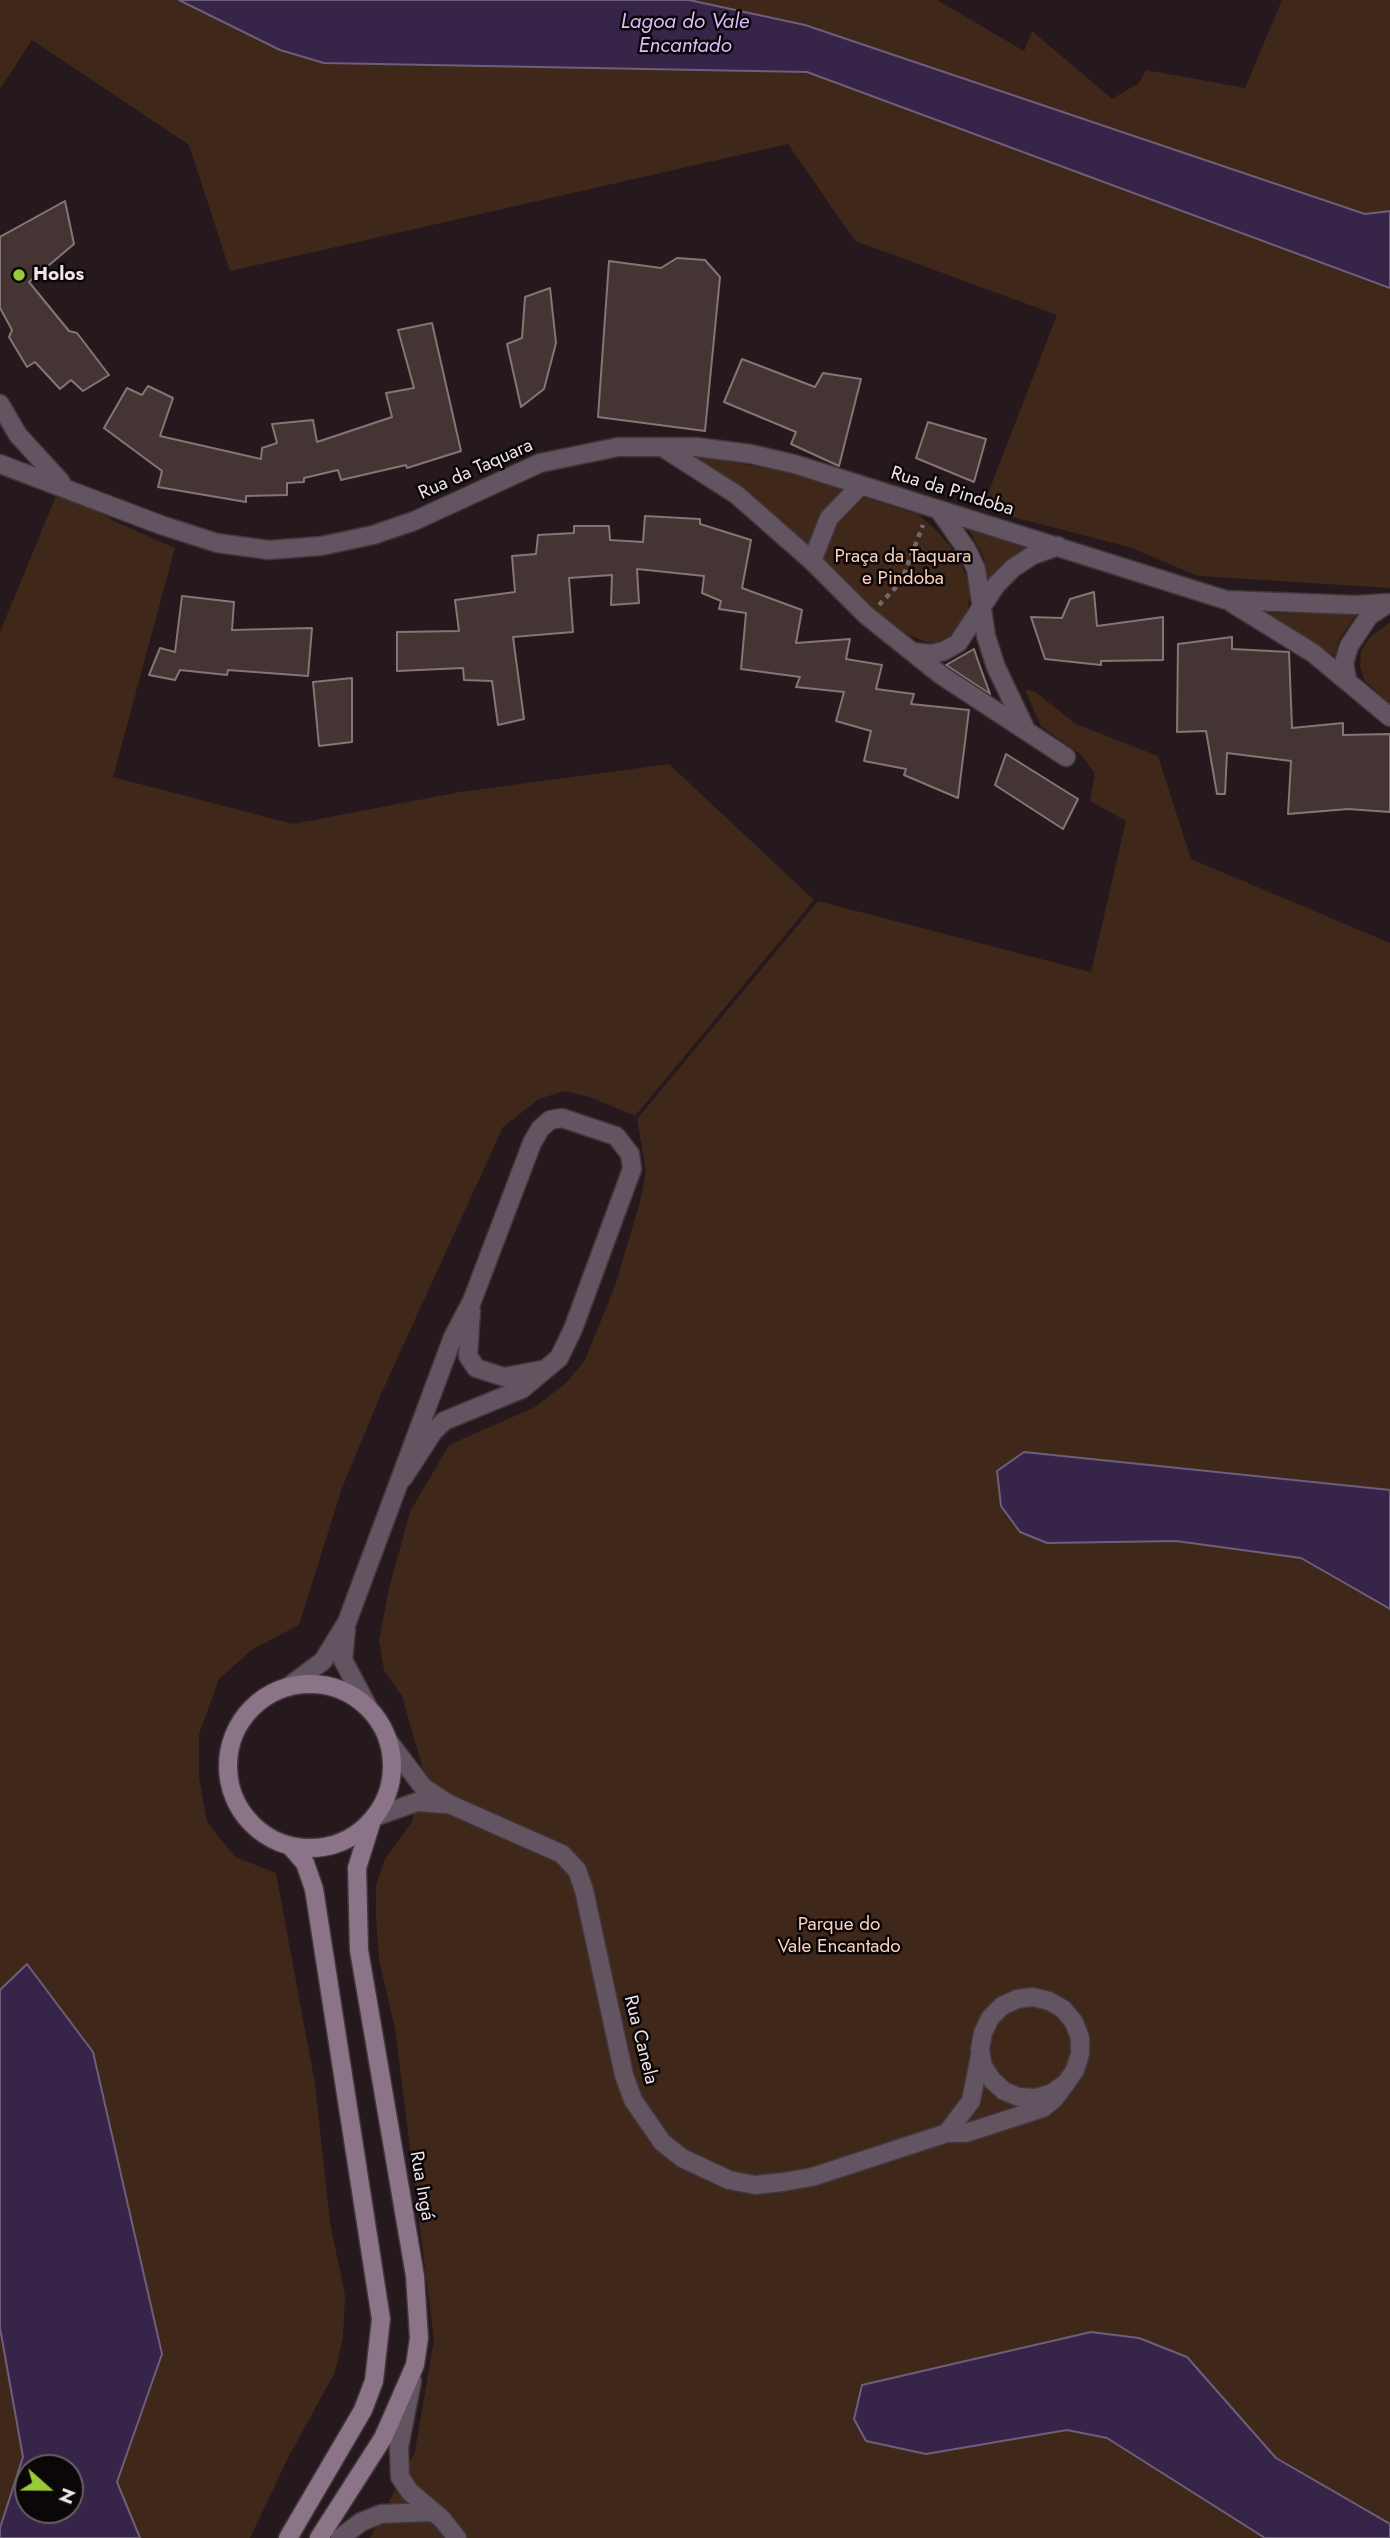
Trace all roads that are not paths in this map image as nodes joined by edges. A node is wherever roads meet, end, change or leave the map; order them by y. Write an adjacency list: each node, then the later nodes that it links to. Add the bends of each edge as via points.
1 (0, 404): 5 (street, via 18,435)
2 (661, 446): 4 (street, Rua da Pindoba, via 751,454); 5 (street, Rua da Taquara, via 618,447 540,463 373,535 282,549 217,543 161,526); 8 (street, via 737,495)
3 (0, 464): 5 (street, Rua da Taquara)
4 (860, 486): 6 (street, Rua da Pindoba); 8 (street, via 829,518)
5 (66, 487)
6 (934, 509): 7 (street, Rua da Pindoba); 11 (street, via 962,541 976,569)
7 (1058, 546): 9 (street, Rua da Pindoba); 11 (street, via 1013,568 996,585)
8 (812, 561): 12 (street, via 866,615)
9 (1226, 600): 10 (street, Rua da Pindoba); 13 (street, Rua da Pindoba)
10 (1389, 603): 13 (street, Rua da Pindoba, via 1369,616 1349,646 1344,663)
11 (980, 613): 12 (street, via 967,634 944,651); 15 (street, via 996,667)
12 (912, 652): 15 (street)
13 (1347, 679): 14 (street, Rua da Pindoba)
14 (1390, 717)
15 (1026, 728): 16 (street)
16 (1066, 757)
17 (472, 1301): 18 (street, via 468,1356 477,1368 504,1377); 18 (street, via 540,1129 550,1120 576,1119 615,1136 630,1154 627,1188 567,1344); 19 (street, via 453,1337)
18 (549, 1368): 19 (street, via 522,1389 444,1421)
19 (403, 1478): 20 (street)
20 (347, 1622): 21 (street, via 323,1661); 22 (street, via 343,1660)
21 (288, 1687): 22 (street, via 321,1684); 26 (street, via 251,1709 230,1747 228,1769 240,1810 254,1827)
22 (369, 1707): 23 (street)
23 (389, 1742): 24 (street, Rua Canela, via 413,1777); 25 (street, via 391,1782)
24 (449, 1804): 25 (street, Rua Canela, via 417,1802); 29 (street, Rua Canela, via 562,1854 577,1870 624,2075 633,2099 663,2142 682,2158 729,2180 755,2185 813,2176)
25 (373, 1819): 26 (street, via 335,1845); 30 (street, Rua Ingá, via 357,1868 356,1915 415,2276 419,2338)
26 (291, 1847): 32 (street, via 305,1863 314,1889 381,2319 374,2381 363,2410)
27 (980, 2049): 28 (street, via 992,2080 1012,2094 1036,2098); 28 (street, Rua Canela, via 990,2018 1002,2006 1033,1997 1049,2001 1068,2016 1080,2038 1080,2054); 29 (street, Rua Canela, via 971,2101)
28 (1066, 2083): 29 (street, Rua Canela, via 1043,2108 966,2133)
29 (947, 2133)
30 (415, 2365): 31 (street, via 398,2464 405,2484); 33 (street, Rua Ingá, via 383,2438)
31 (430, 2512): 34 (street, via 381,2514); 35 (street)
32 (288, 2538)
33 (319, 2538)
34 (340, 2538)
35 (457, 2538)

